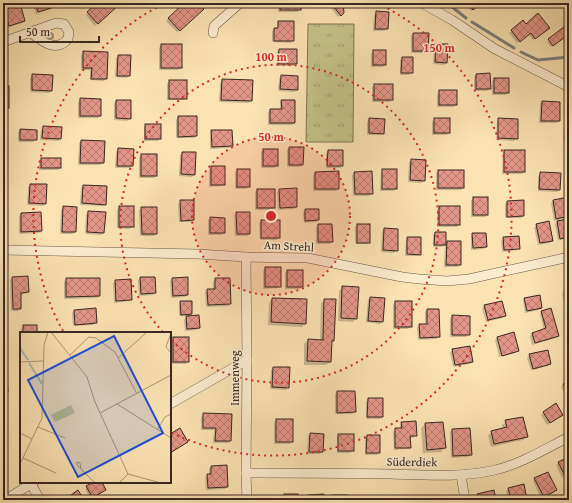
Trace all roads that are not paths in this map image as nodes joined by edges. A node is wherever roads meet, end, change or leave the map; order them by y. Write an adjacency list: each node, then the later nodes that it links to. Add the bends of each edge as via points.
1 (240, 3): 4 (street, via 214,26)
2 (422, 3): 6 (street, via 495,49)
3 (31, 33): 5 (street)
4 (213, 34)
5 (3, 42)
6 (569, 87)
7 (3, 250): 8 (street, Am Strehl)
8 (246, 257): 9 (street, Am Strehl, via 308,258 419,279 447,281 469,279); 10 (street, Immenweg)
9 (569, 258)
10 (247, 360): 11 (street); 13 (street, Immenweg)
11 (171, 403)
12 (569, 437): 14 (street, Süderdiek, via 508,467)
13 (246, 473): 14 (street, Süderdiek); 18 (street, Immenweg)
14 (461, 475): 19 (street)
15 (33, 483): 16 (street); 17 (street)
16 (5, 500)
17 (40, 500)
18 (247, 500)
19 (465, 500)

